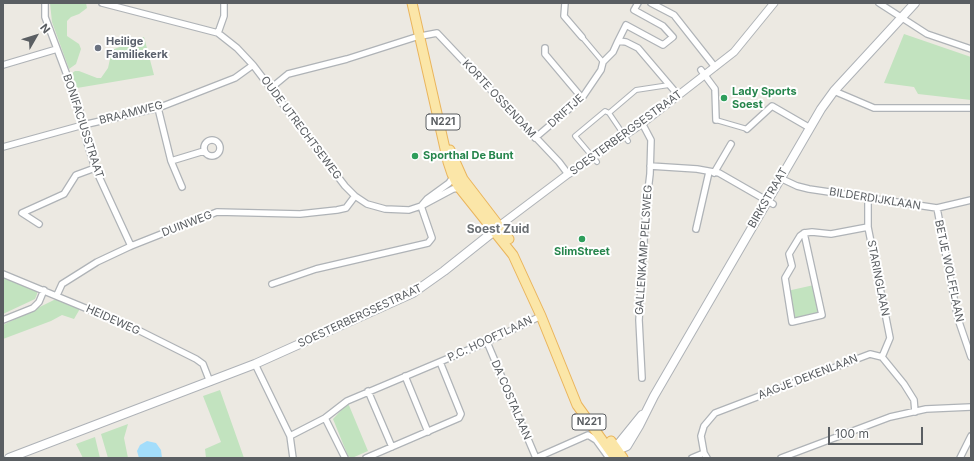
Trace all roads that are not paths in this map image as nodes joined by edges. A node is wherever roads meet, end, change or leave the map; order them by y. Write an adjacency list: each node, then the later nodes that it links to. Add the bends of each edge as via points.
1 (45, 3): 18 (street, BONIFACIUSSTRAAT, via 45,17)
2 (102, 3): 13 (street)
3 (224, 3): 13 (street, via 224,16)
4 (412, 3): 14 (main road, N221)
5 (418, 3): 14 (main road, N221)
6 (565, 3): 15 (street, via 564,16)
7 (638, 3): 16 (street, DRIFTJE, via 634,10 663,26 672,37 663,45 626,25)
8 (651, 3): 23 (street, via 674,15)
9 (774, 3): 23 (street, SOESTERBERGSESTRAAT, via 734,52)
10 (879, 3): 12 (street)
11 (915, 3): 12 (main road, BIRKSTRAAT)
12 (901, 18): 19 (street, via 927,34); 27 (main road, BIRKSTRAAT)
13 (218, 33): 22 (street, OUDE UTRECHTSEWEG)
14 (422, 36): 26 (street, via 288,74); 38 (street, KORTE OSSENDAM, via 437,34); 49 (main road, N221); 61 (main road, N221, via 452,158 463,179)
15 (582, 37): 20 (street)
16 (618, 41): 20 (street, DRIFTJE, via 613,52); 25 (street, via 638,48)
17 (545, 48): 29 (street, via 545,54)
18 (57, 49): 21 (street); 35 (street, BONIFACIUSSTRAAT, via 79,106)
19 (971, 49)
20 (603, 62): 29 (street, DRIFTJE, via 601,70)
21 (3, 65)
22 (253, 65): 26 (street, OUDE UTRECHTSEWEG); 30 (street, BRAAMWEG, via 235,78)
23 (715, 67): 24 (street, SOESTERBERGSESTRAAT)
24 (703, 73): 28 (street, SOESTERBERGSESTRAAT); 33 (street, via 716,88)
25 (669, 85): 28 (street); 32 (street, via 636,90)
26 (271, 88): 53 (street, OUDE UTRECHTSEWEG, via 344,186)
27 (834, 91): 31 (street, via 874,108); 36 (main road, BIRKSTRAAT)
28 (678, 96): 34 (street, SOESTERBERGSESTRAAT)
29 (582, 98): 38 (street, DRIFTJE)
30 (158, 108): 35 (street, BRAAMWEG); 44 (street)
31 (971, 108)
32 (609, 113): 39 (street); 43 (street, via 605,111 575,136)
33 (716, 120): 37 (street)
34 (642, 123): 39 (street, SOESTERBERGSESTRAAT); 45 (street, GALLENKAMP PELSWEG, via 651,138)
35 (83, 125): 41 (street, BRAAMWEG); 46 (street, BONIFACIUSSTRAAT)
36 (810, 128): 37 (street, via 772,106); 50 (main road, BIRKSTRAAT)
37 (747, 129)
38 (535, 138): 48 (street, KORTE OSSENDAM)
39 (626, 138): 43 (street, SOESTERBERGSESTRAAT)
40 (731, 144): 47 (street)
41 (3, 148)
42 (204, 151): 44 (street)
43 (595, 160): 48 (street, SOESTERBERGSESTRAAT)
44 (171, 162): 51 (street)
45 (650, 166): 47 (street); 77 (street, GALLENKAMP PELSWEG, via 639,320)
46 (95, 168): 59 (street, via 76,175 64,194 22,213); 64 (street, BONIFACIUSSTRAAT)
47 (712, 172): 56 (street); 62 (street)
48 (568, 174): 61 (street, SOESTERBERGSESTRAAT)
49 (453, 177): 52 (main road, N221); 57 (street)
50 (780, 178): 54 (street, BILDERDIJKLAAN, via 797,186); 56 (main road, BIRKSTRAAT)
51 (182, 187)
52 (460, 188): 57 (street, OUDE UTRECHTSEWEG, via 453,189); 61 (main road, N221)
53 (355, 196): 57 (street, OUDE UTRECHTSEWEG, via 367,204 398,210); 64 (street, DUINWEG, via 346,208 337,210 300,214 217,212)
54 (868, 197): 58 (street, BILDERDIJKLAAN); 60 (street, STARINGLAAN)
55 (971, 200): 58 (street, BILDERDIJKLAAN)
56 (770, 202): 87 (main road, BIRKSTRAAT, via 646,411 633,424)
57 (421, 206): 66 (street, via 432,238 428,243 316,269)
58 (937, 208): 73 (street, BETJE WOLFFLAAN, via 958,319)
59 (39, 224)
60 (868, 227): 63 (street, via 831,234); 72 (street, STARINGLAAN, via 890,338)
61 (497, 228): 69 (main road, N221, via 520,267); 75 (main road, SOESTERBERGSESTRAAT, via 413,293)
62 (696, 229)
63 (804, 233): 63 (street, via 789,254 792,266 785,278 792,322 822,315)
64 (131, 246): 68 (street, DUINWEG, via 97,262 62,284)
65 (3, 274): 67 (street, HEIDEWEG)
66 (272, 284)
67 (44, 290): 68 (street, HEIDEWEG); 70 (street, via 33,308)
68 (56, 295): 78 (street, HEIDEWEG, via 136,329 196,359 203,364)
69 (541, 316): 71 (street, P.C. HOOFTLAAN); 87 (main road, N221, via 572,390)
70 (3, 320)
71 (487, 342): 74 (street, P.C. HOOFTLAAN); 93 (street, DA COSTALAAN)
72 (882, 357): 81 (street, via 914,400); 88 (street, AAGJE DEKENLAAN, via 870,354 861,356 715,413 704,426 701,436)
73 (971, 357)
74 (440, 362): 76 (street, P.C. HOOFTLAAN); 83 (street, P.C. HOOFTLAAN, via 461,414 455,421)
75 (255, 364): 78 (main road, SOESTERBERGSESTRAAT); 84 (street)
76 (405, 376): 79 (street, P.C. HOOFTLAAN); 83 (street)
77 (642, 378)
78 (210, 382): 89 (main road, SOESTERBERGSESTRAAT)
79 (368, 392): 82 (street, P.C. HOOFTLAAN, via 347,401); 86 (street)
80 (971, 407): 81 (street)
81 (915, 412): 95 (street, via 890,417)
82 (325, 418): 84 (street, P.C. HOOFTLAAN); 91 (street)
83 (428, 432): 86 (street)
84 (290, 436): 90 (street)
85 (971, 436): 96 (street)
86 (392, 447): 92 (street)
87 (615, 454): 93 (street, via 587,435)
88 (706, 456): 94 (street)
89 (9, 458)
90 (293, 458)
91 (344, 458)
92 (366, 458)
93 (536, 458)
94 (692, 458)
95 (782, 458)
96 (960, 458)

